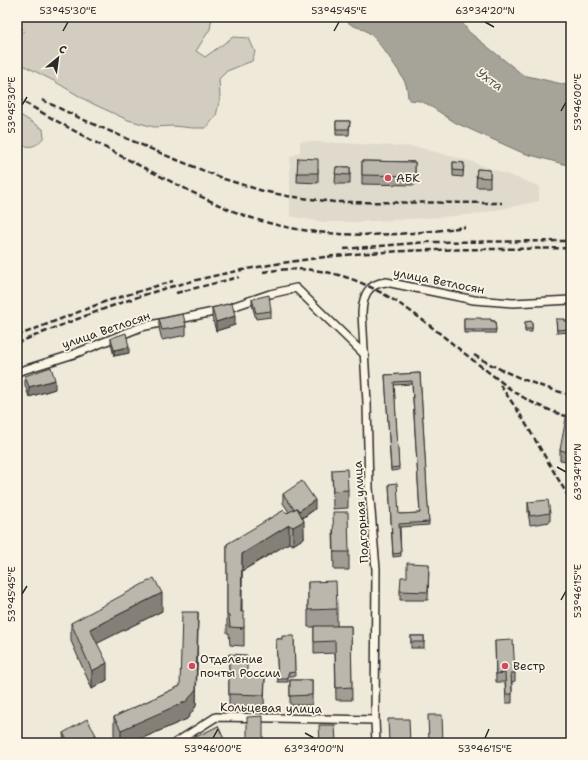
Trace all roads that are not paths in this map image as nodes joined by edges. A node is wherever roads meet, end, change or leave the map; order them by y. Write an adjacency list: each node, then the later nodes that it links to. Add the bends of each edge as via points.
1 (375, 284): 2 (street, улица Ветлосян, via 391,282 482,301 512,303); 3 (street, Подгорная улица, via 366,294 363,303)
2 (571, 300)
3 (364, 354): 4 (street, улица Ветлосян, via 296,288 223,310 141,327 74,354); 5 (street, Подгорная улица, via 369,488 376,569)
4 (17, 372)
5 (375, 720): 6 (street, Кольцевая улица, via 216,717); 7 (street, Подгорная улица)
6 (175, 743)
7 (376, 743)

